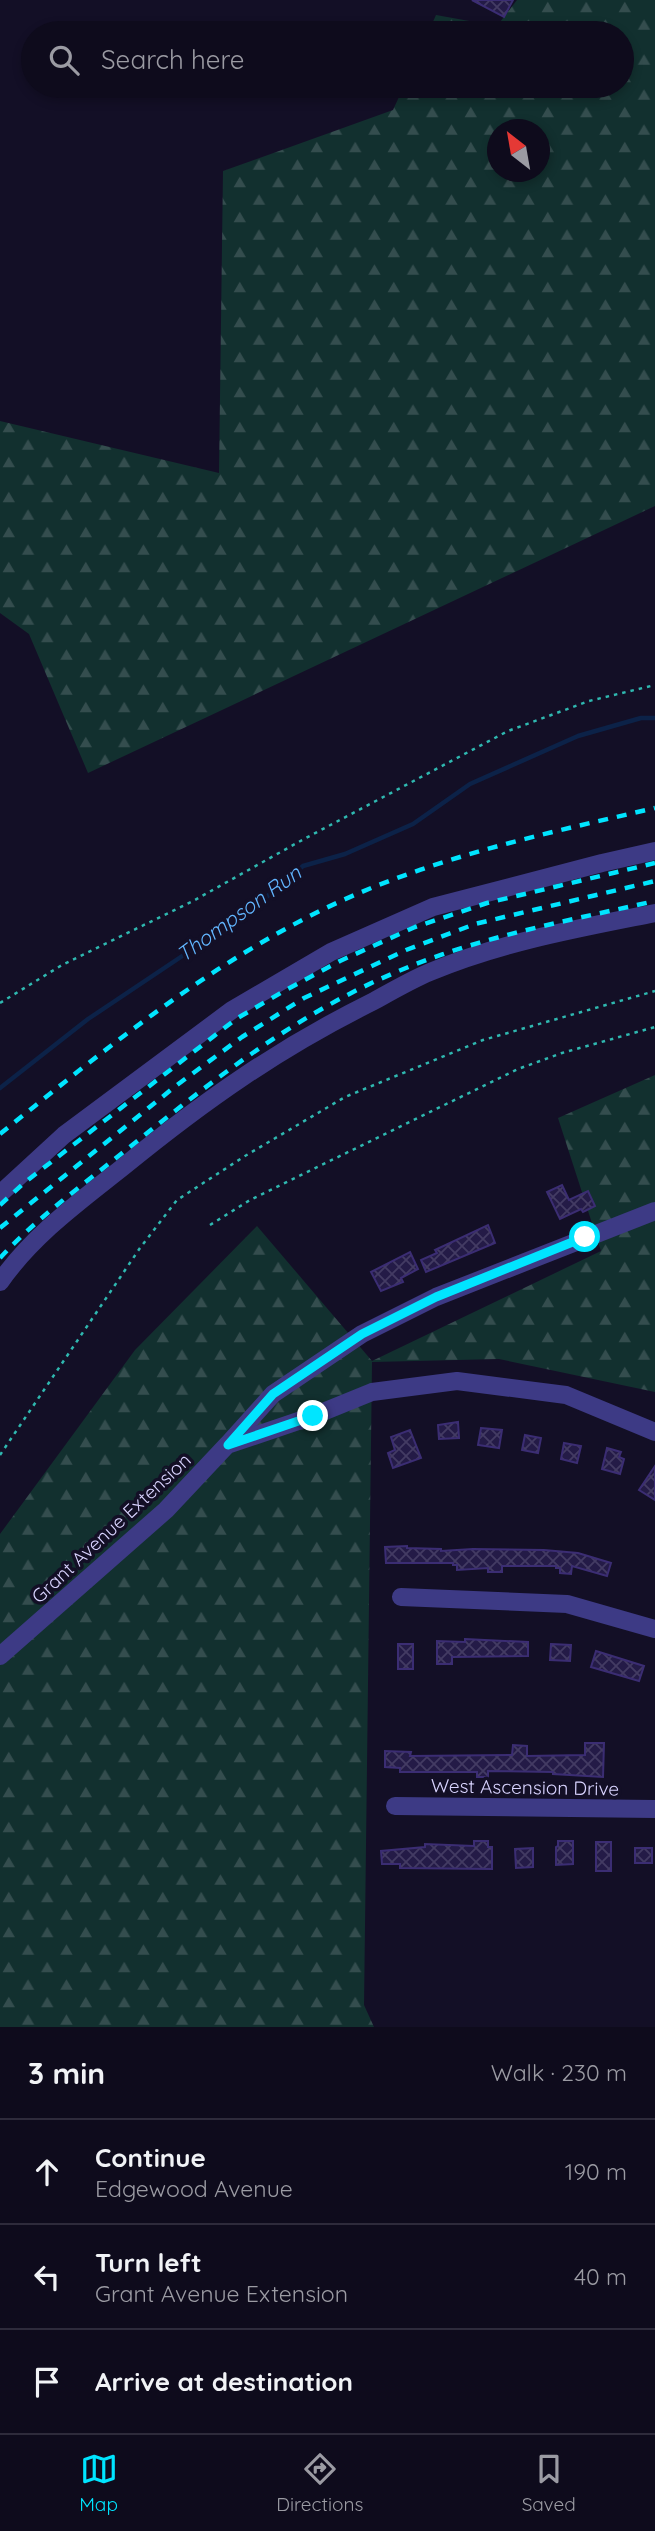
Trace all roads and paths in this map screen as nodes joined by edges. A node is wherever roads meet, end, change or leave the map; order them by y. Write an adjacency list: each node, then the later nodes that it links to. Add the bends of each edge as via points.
1 (655, 685): 5 (path, via 589,701 508,732 193,901 62,965)
2 (655, 851): 7 (street, via 433,907 331,953 232,1010 64,1135)
3 (655, 913): 10 (street, via 543,937 442,967 312,1032 182,1119 38,1237)
4 (655, 990): 13 (path, via 483,1040 345,1097 177,1200)
5 (0, 1003)
6 (655, 1027): 9 (path, via 518,1069 262,1194)
7 (0, 1194)
8 (655, 1210): 12 (street, via 436,1297 362,1334 273,1394)
9 (210, 1225)
10 (0, 1282)
11 (655, 1432): 12 (street, Grant Avenue Extension, via 566,1395 457,1381 372,1392)
12 (228, 1445): 16 (street, Grant Avenue Extension, via 166,1510)
13 (0, 1455)
14 (401, 1597): 15 (street, via 567,1604)
15 (655, 1629)
16 (0, 1656)
17 (395, 1806): 18 (street, West Ascension Drive)
18 (655, 1809)

